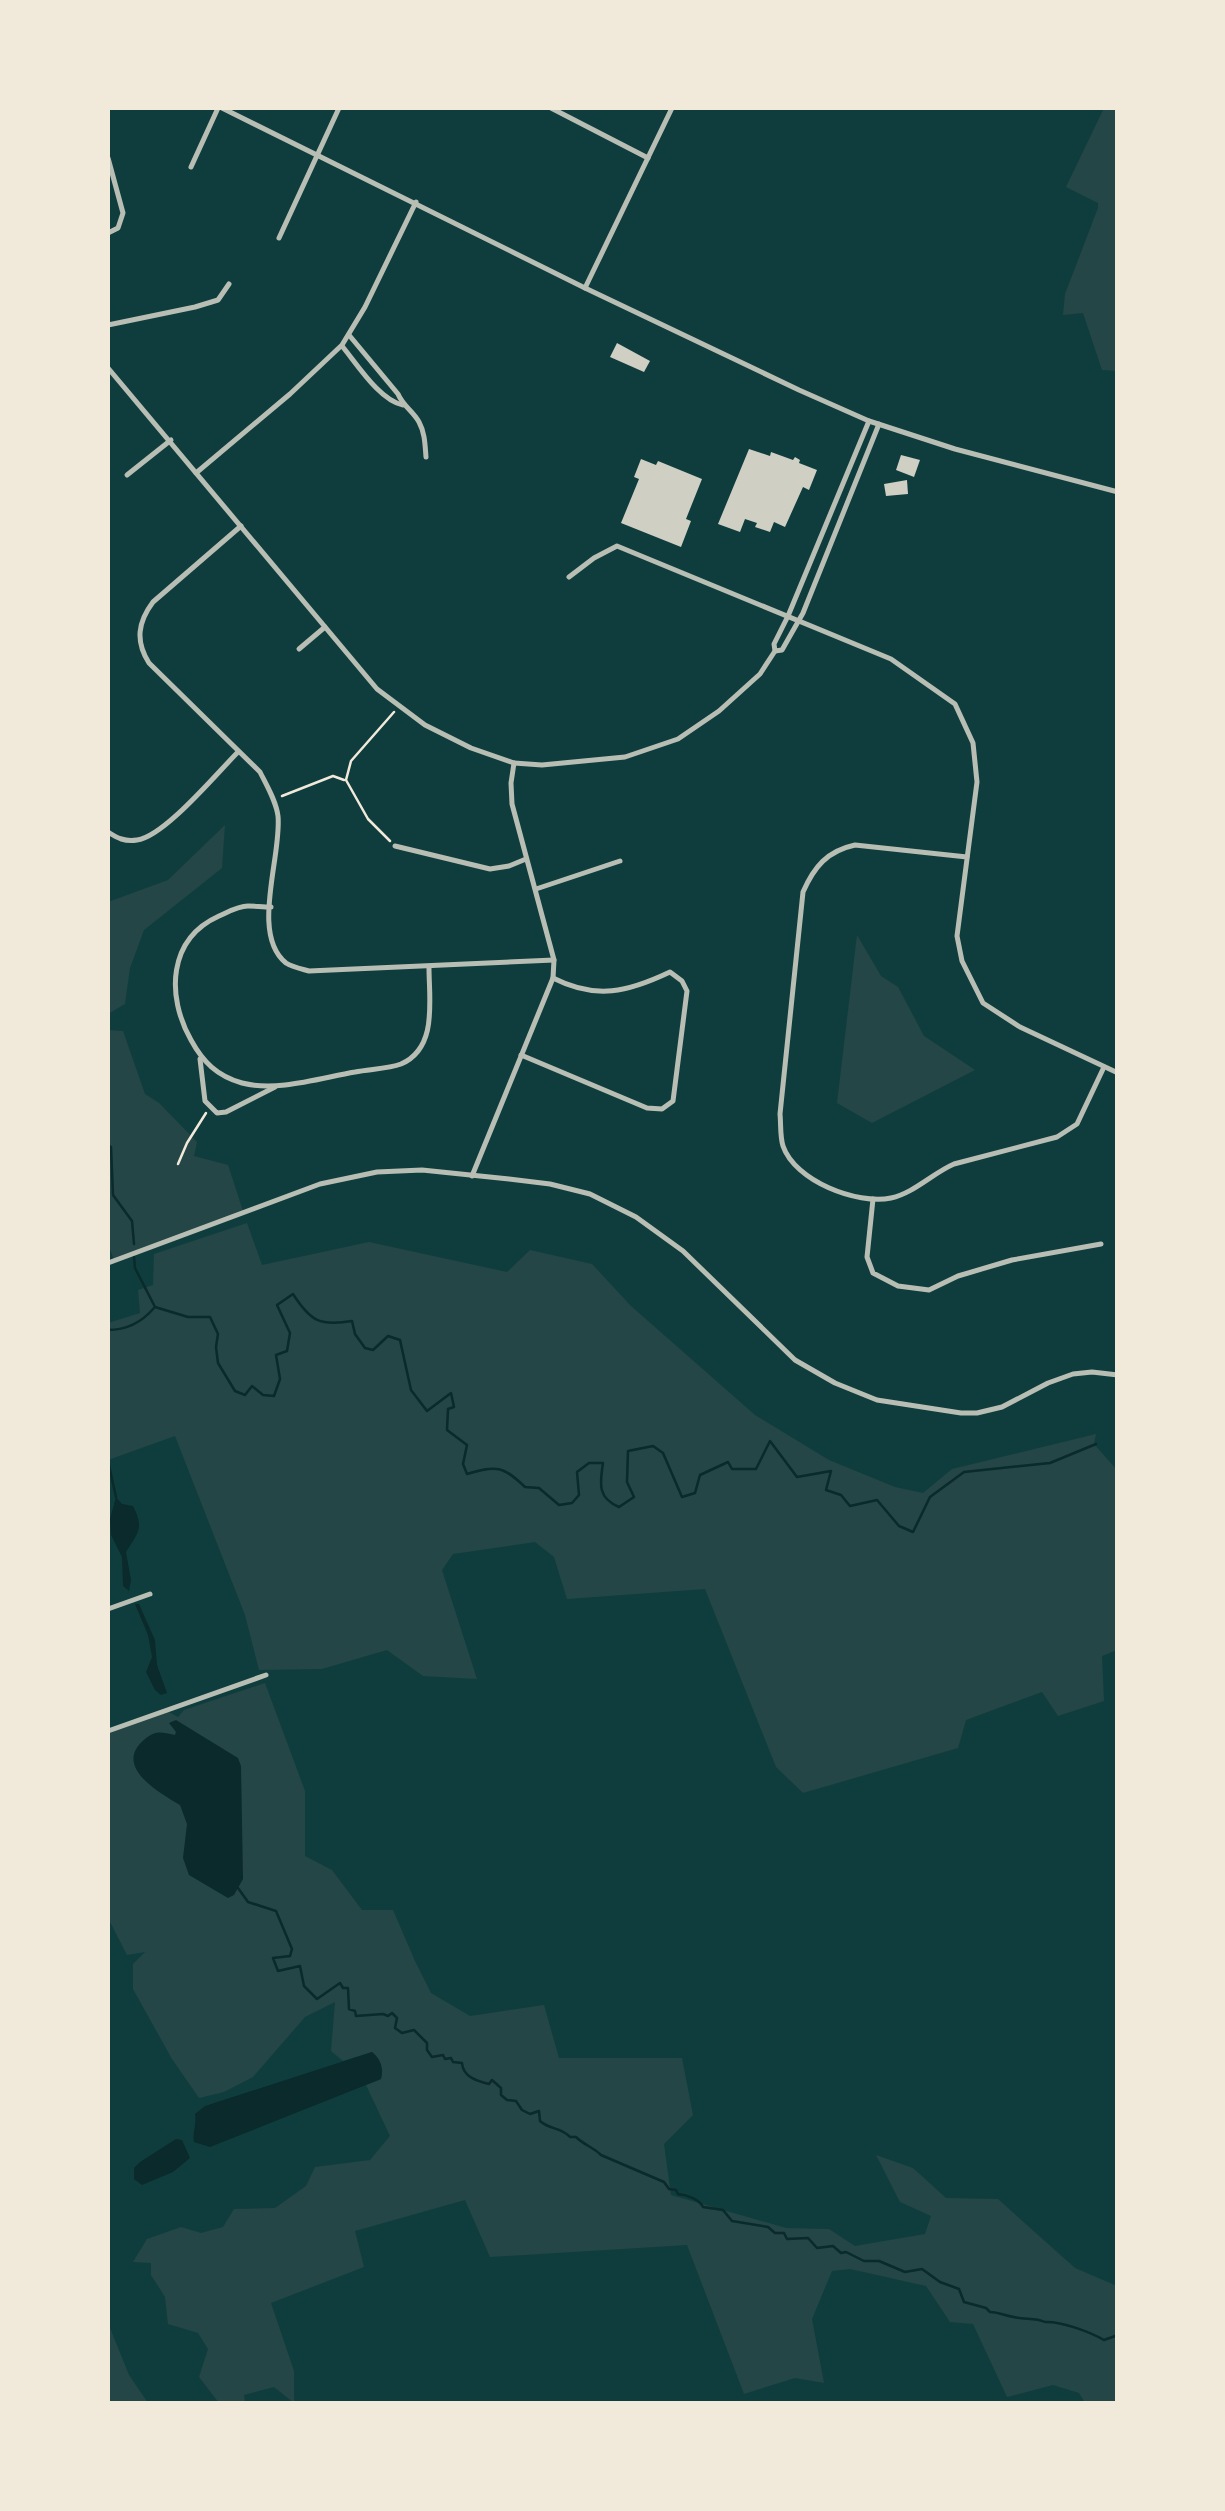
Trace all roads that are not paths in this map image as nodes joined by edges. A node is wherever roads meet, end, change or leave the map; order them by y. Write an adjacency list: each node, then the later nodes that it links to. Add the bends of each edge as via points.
1 (220, 108): 5 (street); 8 (street)
2 (339, 108): 5 (street)
3 (551, 108): 7 (street)
4 (672, 108): 7 (street)
5 (317, 156): 9 (street); 11 (street)
6 (108, 158): 10 (street, via 123,213 118,228)
7 (648, 158): 13 (street)
8 (192, 167)
9 (416, 202): 13 (street); 15 (street)
10 (108, 232)
11 (279, 238)
12 (229, 284): 14 (street, via 218,300)
13 (586, 288): 19 (street)
14 (108, 325)
15 (349, 335): 16 (street); 18 (street)
16 (342, 345): 18 (street, via 389,401); 23 (street)
17 (108, 368): 21 (street)
18 (403, 405): 22 (street, via 417,418)
19 (869, 421): 20 (street); 28 (street)
20 (879, 424): 25 (street); 29 (street)
21 (171, 440): 23 (street); 24 (street)
22 (426, 457)
23 (196, 473): 26 (street)
24 (127, 475)
25 (1118, 492)
26 (240, 526): 30 (street); 33 (street, via 150,605 139,636 149,663)
27 (570, 576): 28 (street, via 616,546)
28 (788, 616): 29 (street); 32 (street)
29 (799, 621): 32 (street, via 782,650); 37 (street, via 891,658 955,704 973,743 977,782)
30 (324, 627): 31 (street); 34 (street, via 377,689 424,726)
31 (299, 649)
32 (774, 651): 34 (street, via 760,674 678,739 624,758)
33 (238, 752): 35 (street, via 162,829 140,840); 41 (street, via 260,772 278,816)
34 (514, 763): 38 (street, via 512,804)
35 (108, 832)
36 (395, 846): 38 (street, via 490,869)
37 (968, 856): 47 (street, via 956,936 983,1002); 51 (street, via 840,848 812,872 803,892 780,1114 783,1147 804,1175 837,1192)
38 (526, 860): 40 (street)
39 (620, 862): 40 (street)
40 (536, 890): 42 (street)
41 (270, 908): 43 (street, via 272,944 287,963 308,972); 45 (street, via 244,906 202,924 185,943 175,994)
42 (554, 960): 43 (street); 44 (street)
43 (429, 967): 49 (street, via 430,1026 420,1048 401,1064)
44 (552, 978): 46 (street); 46 (street, via 599,992 623,991 670,972 682,981 687,991 673,1101 647,1108)
45 (200, 1055): 49 (street, via 236,1081); 49 (street, via 205,1101 218,1112)
46 (522, 1055): 50 (street)
47 (1104, 1067): 48 (street); 51 (street, via 1077,1124 1057,1137 954,1164 893,1198)
48 (1118, 1073)
49 (278, 1085)
50 (472, 1176): 53 (street, via 378,1172 320,1184); 54 (street, via 577,1190 636,1217 683,1251 795,1360 877,1400 978,1413 1066,1376)
51 (873, 1199): 52 (street, via 866,1257 873,1272 898,1286 929,1290 1012,1260)
52 (1100, 1244)
53 (108, 1262)
54 (1118, 1374)
55 (150, 1594): 56 (street)
56 (108, 1609)
57 (266, 1675): 58 (street)
58 (108, 1732)

